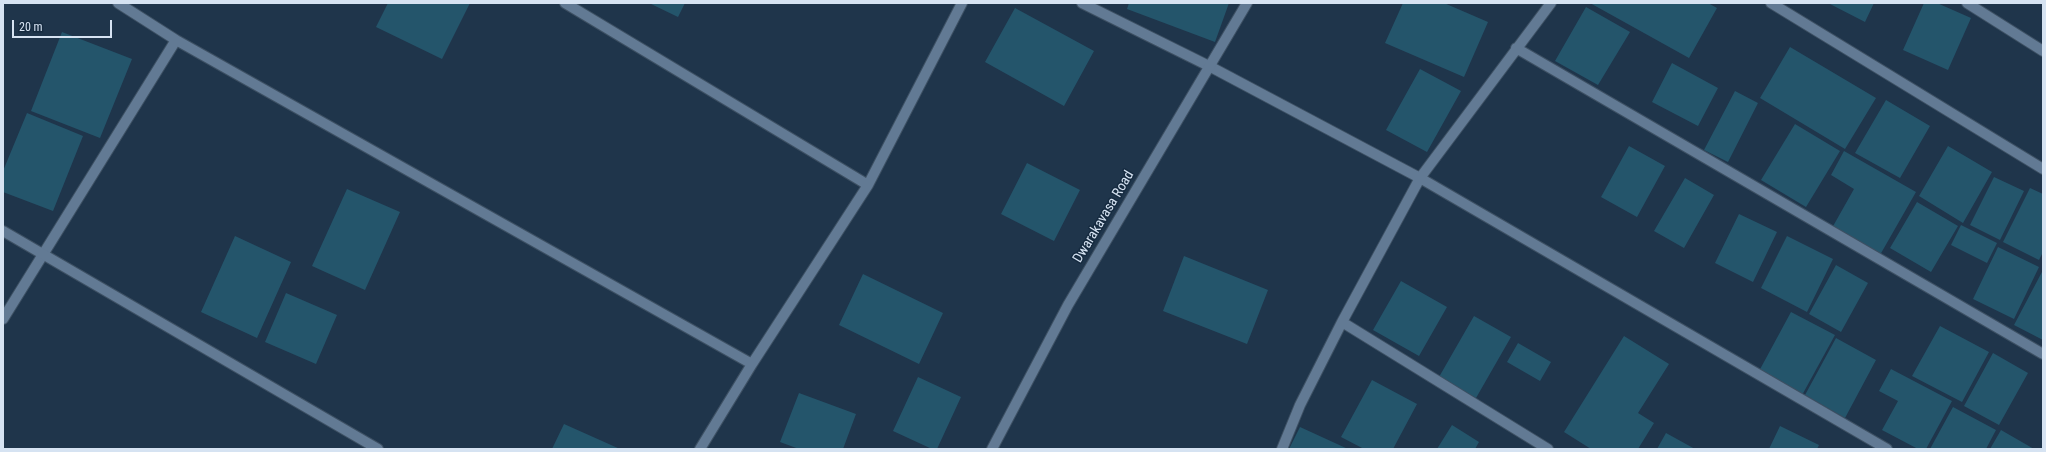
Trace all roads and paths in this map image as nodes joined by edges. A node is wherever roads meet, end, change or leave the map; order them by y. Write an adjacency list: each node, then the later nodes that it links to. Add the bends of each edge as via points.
1 (118, 3): 9 (street)
2 (565, 3): 15 (street)
3 (962, 3): 15 (street)
4 (1082, 3): 12 (street)
5 (1247, 3): 12 (street, Dwarakavasa Road)
6 (1551, 3): 10 (street)
7 (1771, 3): 13 (street)
8 (1967, 3): 11 (street)
9 (176, 40): 17 (street); 21 (street)
10 (1516, 48): 14 (street); 20 (street)
11 (2043, 51)
12 (1209, 66): 14 (street); 24 (street, Dwarakavasa Road, via 1068,305)
13 (2043, 170)
14 (1420, 178): 19 (street); 27 (street)
15 (868, 185): 21 (street)
16 (3, 231): 17 (street)
17 (44, 255): 18 (street); 22 (street)
18 (3, 319)
19 (1342, 322): 25 (street, via 1300,404); 26 (street)
20 (2043, 354)
21 (752, 364): 23 (street)
22 (378, 449)
23 (700, 449)
24 (992, 449)
25 (1282, 449)
26 (1548, 449)
27 (1887, 449)

